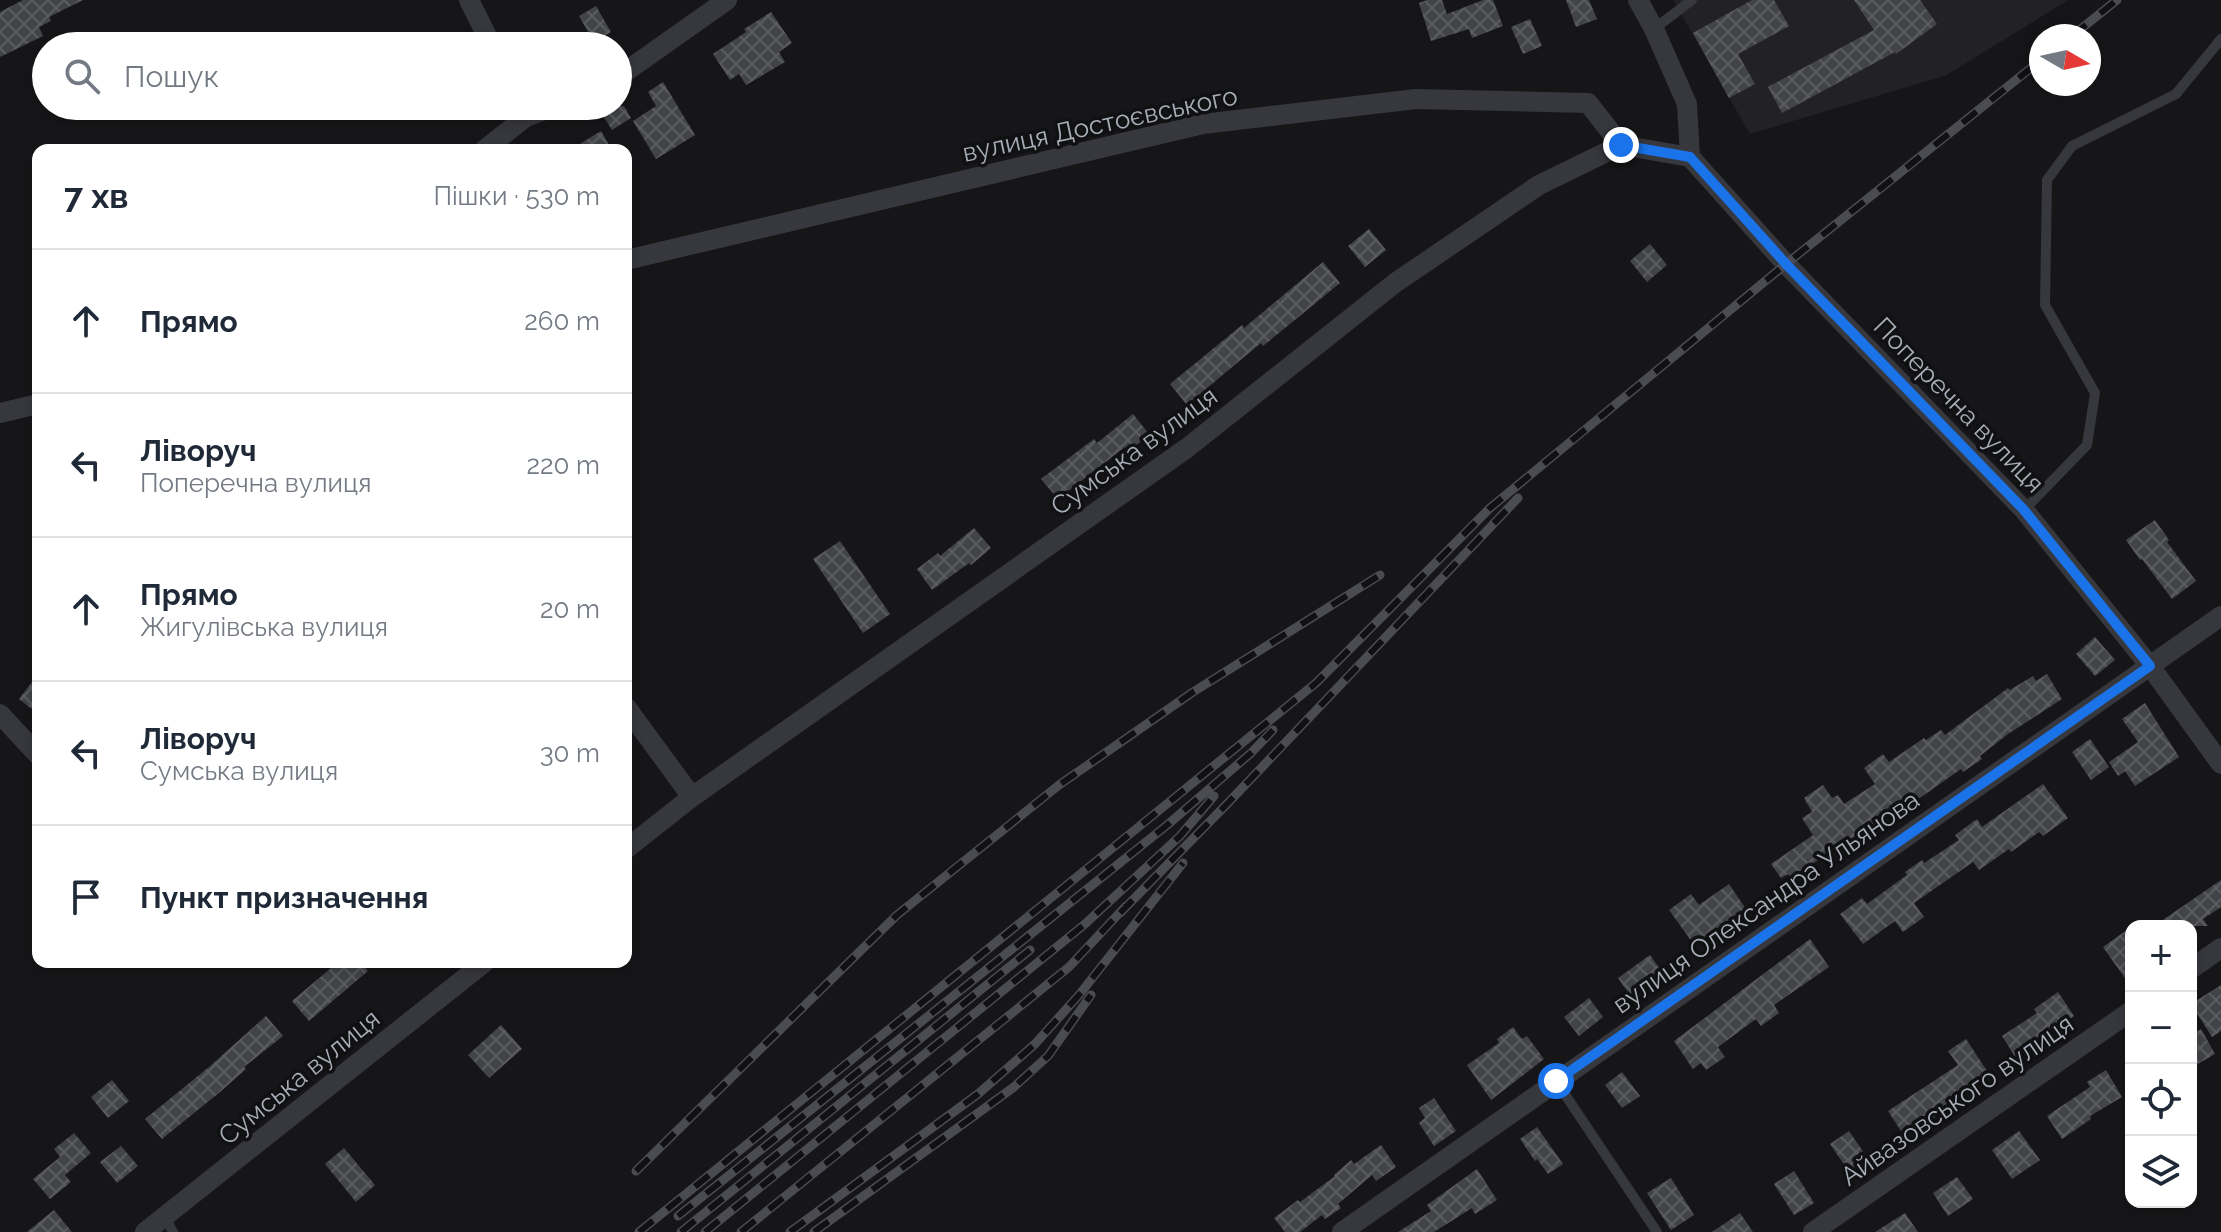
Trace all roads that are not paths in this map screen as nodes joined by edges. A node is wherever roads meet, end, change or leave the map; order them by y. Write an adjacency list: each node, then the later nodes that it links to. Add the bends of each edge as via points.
1 (469, 0): 6 (street)
2 (727, 0): 8 (street)
3 (1638, 0): 5 (street)
4 (1692, 0): 5 (lane)
5 (1654, 29): 12 (street, via 1687,104)
6 (485, 32)
7 (2221, 39): 16 (lane, via 2176,94 2072,146 2047,180 2045,305 2095,393 2087,445)
8 (632, 67)
9 (514, 120): 10 (street)
10 (490, 144)
11 (1621, 145): 12 (street); 13 (street, вулиця Достоєвського, via 1588,103 1416,99 1203,124); 23 (street, Сумська вулиця, via 1539,185 1395,283 1187,448)
12 (1690, 157): 16 (street, Поперечна вулиця)
13 (632, 259)
14 (32, 405): 15 (street)
15 (0, 413)
16 (2024, 510): 18 (street, Поперечна вулиця)
17 (2221, 616): 18 (street, вулиця Олександра Ульянова)
18 (2150, 666): 22 (street, Поперечна вулиця); 29 (street, вулиця Олександра Ульянова)
19 (0, 714): 21 (street)
20 (632, 715): 23 (street)
21 (32, 749)
22 (2221, 764)
23 (692, 797): 24 (street, Сумська вулиця)
24 (632, 844)
25 (2221, 948): 26 (street)
26 (2197, 965)
27 (478, 968): 30 (street, Сумська вулиця)
28 (2125, 1015): 34 (street, Айвазовського вулиця)
29 (1556, 1081): 32 (street, вулиця Олександра Ульянова); 33 (lane)
30 (169, 1224): 31 (street, Сумська вулиця)
31 (145, 1232)
32 (1342, 1232)
33 (1657, 1232)
34 (1813, 1232)

